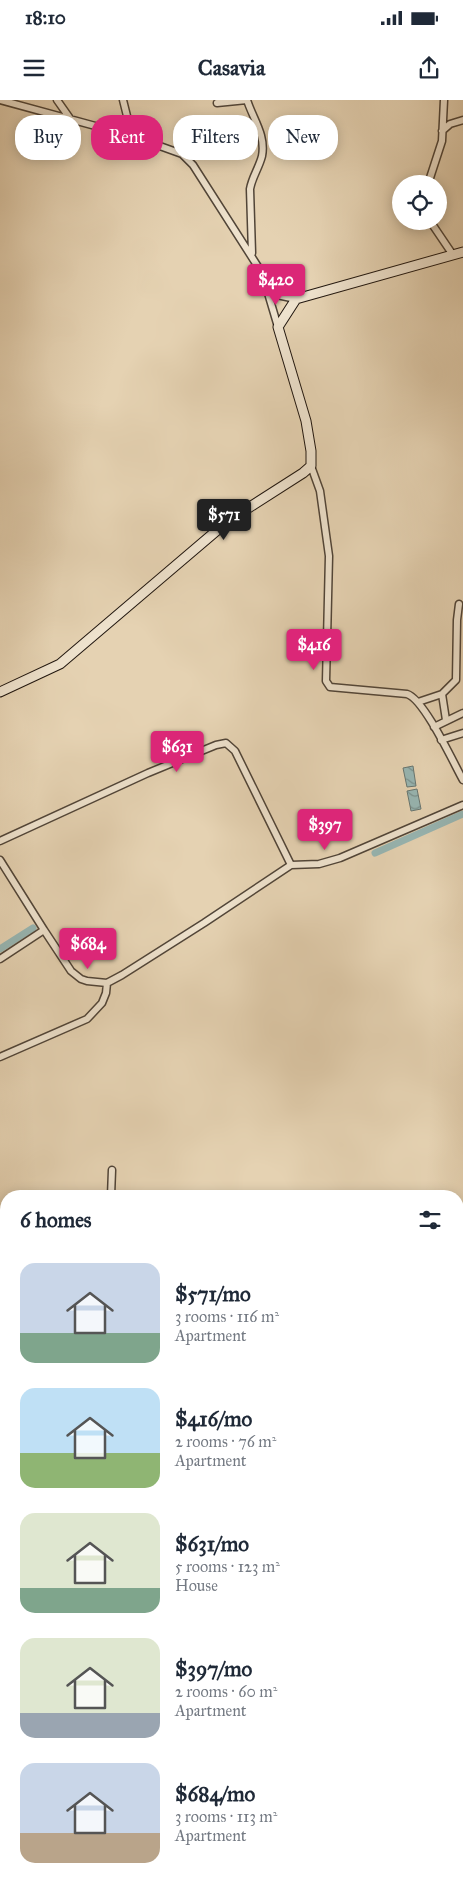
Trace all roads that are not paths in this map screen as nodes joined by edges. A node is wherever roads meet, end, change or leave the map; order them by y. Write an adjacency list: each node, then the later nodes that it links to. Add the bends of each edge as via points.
1 (0, 100): 7 (street)
2 (57, 100): 8 (street)
3 (123, 100): 9 (street)
4 (247, 100): 6 (street); 17 (street, via 259,127 263,147 250,189)
5 (444, 100): 11 (street)
6 (217, 103)
7 (61, 115)
8 (68, 115)
9 (127, 115)
10 (463, 120): 11 (street)
11 (442, 131): 13 (street, via 441,148)
12 (163, 147): 17 (street, via 182,154 193,165)
13 (431, 175)
14 (436, 230): 16 (street)
15 (463, 252): 16 (street)
16 (453, 254): 19 (street)
17 (252, 255): 18 (street)
18 (269, 292): 19 (street); 20 (street)
19 (296, 299): 20 (street)
20 (278, 327): 21 (street, via 306,421)
21 (311, 466): 23 (street, via 228,521 60,664); 25 (street, via 320,490 329,556 326,681 330,687 407,694)
22 (459, 604): 24 (street, via 456,680)
23 (0, 692)
24 (442, 694): 25 (street); 27 (street)
25 (418, 702): 28 (street)
26 (463, 713): 27 (street)
27 (446, 720): 28 (street)
28 (434, 727): 30 (street)
29 (463, 734): 30 (street)
30 (441, 740): 31 (street)
31 (463, 780)
32 (463, 804): 35 (street, via 340,858 319,864)
33 (0, 841): 35 (street, via 148,773 226,743 235,751)
34 (0, 860): 36 (street)
35 (291, 865): 38 (street)
36 (44, 930): 37 (street); 38 (street, via 71,971 87,981)
37 (0, 958)
38 (106, 983): 39 (street, via 102,1003 87,1018)
39 (0, 1056)
40 (112, 1170): 41 (street)
41 (111, 1190)

